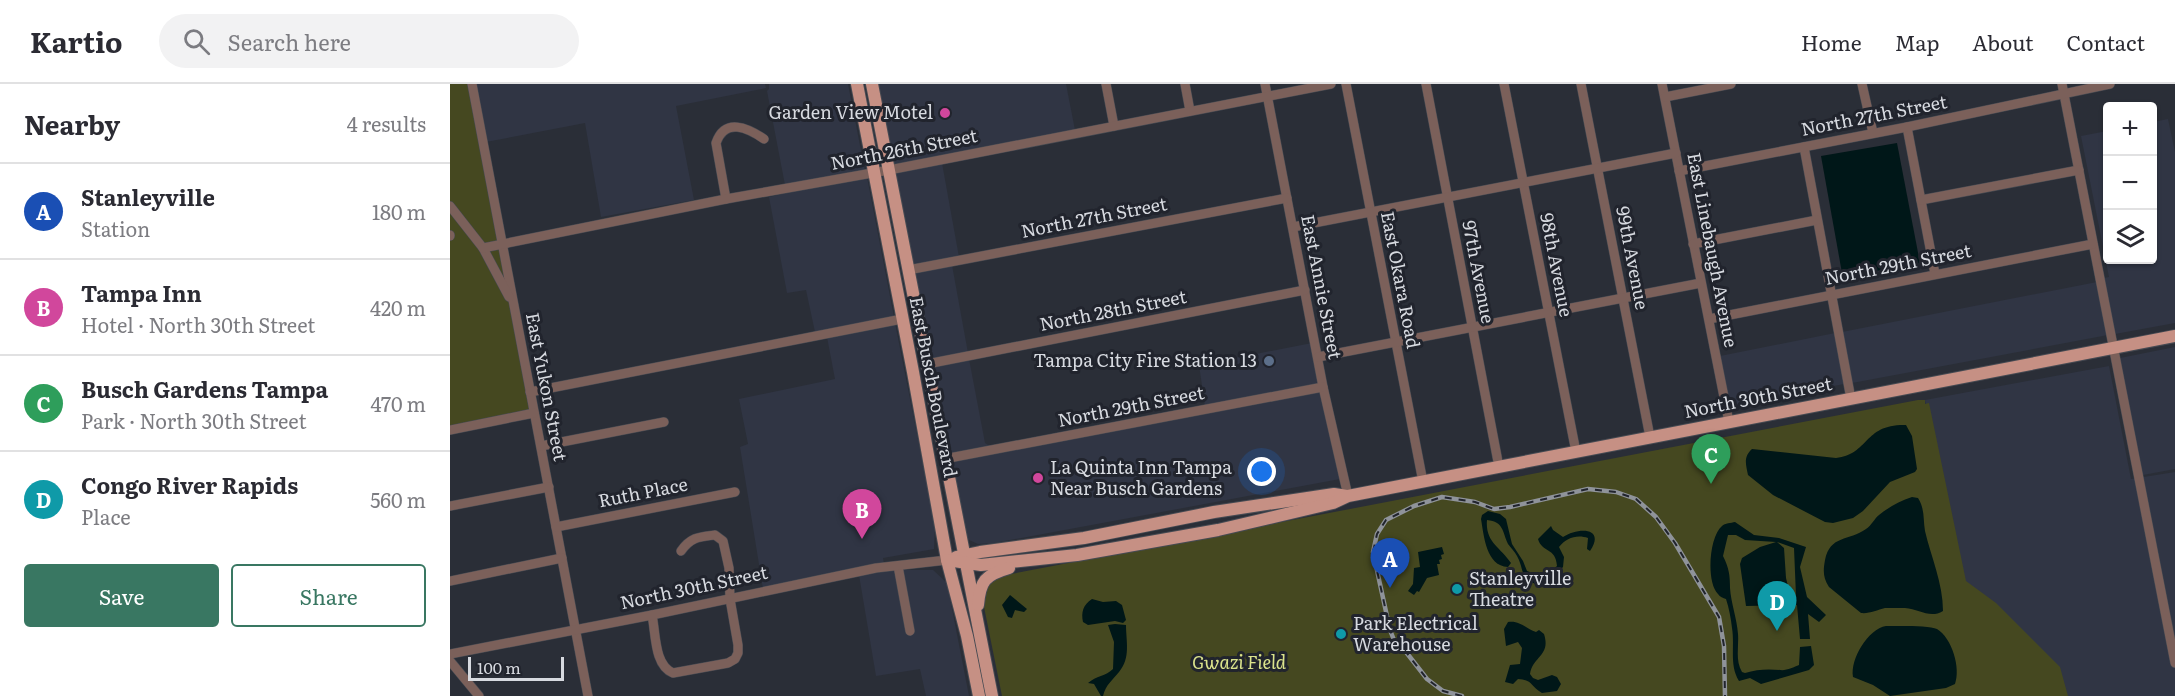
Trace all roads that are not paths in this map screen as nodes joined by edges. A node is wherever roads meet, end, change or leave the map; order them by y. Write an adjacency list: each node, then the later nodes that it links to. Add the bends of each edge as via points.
1 (472, 84): 42 (street, East Yukon Street)
2 (857, 84): 30 (main road, East Busch Boulevard)
3 (872, 84): 27 (main road, East Busch Boulevard)
4 (1106, 84): 20 (street)
5 (1185, 84): 19 (street)
6 (1265, 84): 17 (street, East Annie Street)
7 (1331, 84): 17 (street, North 26th Street)
8 (1346, 84): 37 (street, East Okara Road)
9 (1426, 84): 33 (street, 97th Avenue)
10 (1504, 84): 31 (street, 98th Avenue)
11 (1581, 84): 26 (street, 99th Avenue)
12 (1662, 84): 18 (street, East Linebaugh Avenue)
13 (1731, 84): 18 (street)
14 (1862, 84): 22 (street)
15 (2110, 84): 16 (street, North 27th Street)
16 (2063, 88): 21 (street, North 27th Street, via 2059,96); 28 (street)
17 (1268, 96): 19 (street, North 26th Street); 32 (street, East Annie Street)
18 (1665, 97): 25 (street, East Linebaugh Avenue)
19 (1190, 111): 20 (street, North 26th Street)
20 (1114, 126): 27 (street, North 26th Street)
21 (1907, 127): 22 (street, North 27th Street); 35 (street)
22 (1873, 133): 24 (street, North 27th Street)
23 (765, 139): 34 (street, via 742,126 726,129 719,135 716,143)
24 (1804, 147): 29 (street, North 27th Street); 38 (street)
25 (1676, 153): 26 (street); 29 (street, East Linebaugh Avenue)
26 (1598, 167): 31 (street); 49 (street, 99th Avenue)
27 (889, 170): 30 (street, North 26th Street); 44 (main road, East Busch Boulevard)
28 (2079, 170): 35 (street); 41 (street)
29 (1679, 171): 40 (street, East Linebaugh Avenue)
30 (874, 172): 34 (street, North 26th Street); 52 (main road, East Busch Boulevard)
31 (1524, 182): 33 (street); 51 (street, 98th Avenue)
32 (1287, 198): 39 (street, East Annie Street); 44 (street, North 27th Street)
33 (1447, 198): 37 (street); 54 (street, 97th Avenue)
34 (726, 199): 42 (street, North 26th Street)
35 (1921, 200): 45 (street)
36 (450, 206): 43 (street)
37 (1370, 212): 39 (street); 56 (street, East Okara Road)
38 (1817, 220): 40 (street); 48 (street)
39 (1293, 227): 47 (street, East Annie Street)
40 (1693, 244): 46 (street, East Linebaugh Avenue)
41 (2093, 244): 45 (street, North 29th Street); 57 (street)
42 (502, 245): 43 (street, North 26th Street); 50 (street, East Yukon Street)
43 (483, 248): 50 (street)
44 (908, 270): 59 (main road, East Busch Boulevard)
45 (1935, 274): 48 (street, North 29th Street)
46 (1701, 283): 49 (street); 53 (street, East Linebaugh Avenue)
47 (1305, 290): 58 (street, East Annie Street); 59 (street, North 28th Street)
48 (1831, 295): 53 (street, North 29th Street); 62 (street)
49 (1623, 298): 51 (street); 67 (street, 99th Avenue)
50 (514, 306): 61 (street, East Yukon Street)
51 (1548, 312): 54 (street); 69 (street, 98th Avenue)
52 (902, 319): 59 (main road, via 912,325 919,361); 61 (street); 81 (main road, East Busch Boulevard)
53 (1709, 319): 65 (street, East Linebaugh Avenue)
54 (1472, 327): 56 (street); 71 (street, 97th Avenue)
55 (2175, 336): 57 (main road, North 30th Street)
56 (1395, 343): 58 (street); 72 (street, East Okara Road)
57 (2114, 348): 62 (main road, North 30th Street); 92 (street)
58 (1318, 357): 60 (street, East Annie Street)
59 (927, 364): 70 (main road, East Busch Boulevard)
60 (1323, 387): 70 (street, North 29th Street); 75 (street, East Annie Street)
61 (530, 392): 63 (street, East Yukon Street)
62 (1851, 399): 65 (main road, North 30th Street)
63 (534, 413): 66 (street); 68 (street, East Yukon Street)
64 (664, 422): 68 (street)
65 (1729, 422): 67 (main road, North 30th Street)
66 (450, 430)
67 (1650, 437): 69 (main road, North 30th Street)
68 (541, 446): 73 (street, East Yukon Street)
69 (1576, 452): 71 (main road, North 30th Street)
70 (944, 459): 80 (main road, East Busch Boulevard)
71 (1499, 467): 72 (main road, North 30th Street)
72 (1423, 482): 75 (main road, North 30th Street)
73 (549, 487): 76 (street); 77 (street, East Yukon Street)
74 (735, 492): 77 (street, Ruth Place)
75 (1348, 496): 80 (main road, North 30th Street, via 1334,494 1214,512); 82 (main road, North 30th Street, via 1218,530)
76 (450, 506)
77 (556, 527): 79 (street, East Yukon Street)
78 (681, 551): 85 (street, via 695,537 715,535 723,541)
79 (562, 558): 84 (street); 88 (street, East Yukon Street)
80 (964, 559): 81 (main road, North 30th Street); 82 (main road, North 30th Street, via 981,565); 87 (main road, East Busch Boulevard)
81 (946, 560): 83 (street, North 30th Street); 95 (main road, East Busch Boulevard)
82 (1032, 561): 87 (main road, via 993,573 983,582)
83 (898, 566): 85 (street, North 30th Street); 89 (street)
84 (450, 581)
85 (730, 600): 86 (street, North 30th Street); 86 (street, via 738,653 728,663 702,669 673,673 664,667)
86 (652, 615): 88 (street, North 30th Street)
87 (976, 616): 96 (main road, East Busch Boulevard)
88 (576, 629): 90 (street, North 30th Street); 94 (street, East Yukon Street)
89 (910, 631)
90 (450, 654)
91 (450, 661): 93 (street)
92 (2175, 663)
93 (479, 696)
94 (588, 696)
95 (979, 696)
96 (992, 696)

